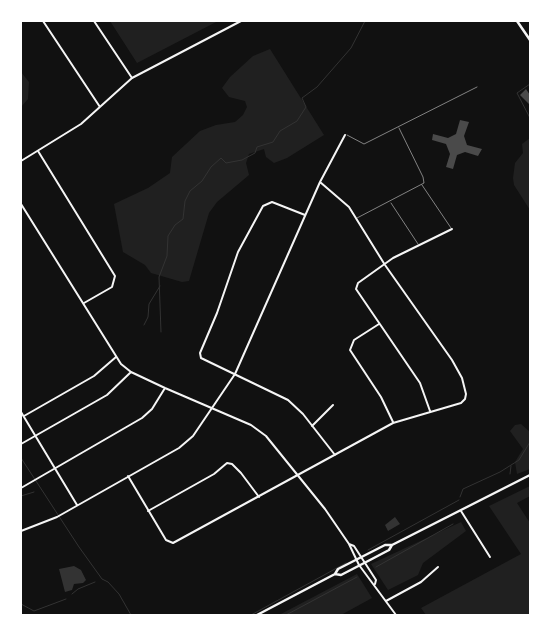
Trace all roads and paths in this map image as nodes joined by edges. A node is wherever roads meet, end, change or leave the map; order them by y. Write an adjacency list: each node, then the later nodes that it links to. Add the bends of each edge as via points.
1 (43, 21): 8 (street)
2 (94, 21): 6 (street)
3 (241, 21): 6 (street)
4 (517, 21): 5 (main road)
5 (530, 40)
6 (132, 78): 8 (street)
7 (477, 87): 9 (lane)
8 (100, 107): 11 (street, via 81,124)
9 (398, 127): 10 (lane, via 364,144); 14 (lane, via 423,176)
10 (345, 135): 13 (street)
11 (38, 151): 12 (street); 22 (street, via 115,275 112,286)
12 (21, 161)
13 (320, 182): 17 (street); 18 (street, via 344,202)
14 (422, 185): 15 (lane); 19 (lane)
15 (390, 202): 18 (lane); 20 (lane)
16 (21, 205): 22 (street)
17 (306, 215): 26 (street); 26 (street, via 272,202 266,203 238,252 200,353 204,361)
18 (356, 218): 21 (street)
19 (452, 229): 20 (street)
20 (419, 245): 21 (street)
21 (385, 265): 23 (street, via 358,283 356,289); 30 (street, via 460,374 466,394 464,400)
22 (84, 303): 24 (street)
23 (379, 324): 30 (street, via 420,383); 33 (street, via 353,341 350,350 381,397)
24 (116, 357): 25 (street); 32 (street, via 94,376)
25 (131, 372): 27 (street); 35 (street, via 113,391)
26 (235, 374): 29 (street); 34 (street, via 279,395 298,409)
27 (165, 388): 29 (street); 38 (street, via 142,418)
28 (333, 405): 34 (street)
29 (211, 408): 39 (street, via 260,431); 41 (street, via 187,442)
30 (430, 411): 33 (street)
31 (21, 412): 32 (street)
32 (24, 416): 35 (street)
33 (393, 423): 37 (street)
34 (312, 426): 37 (street)
35 (36, 435): 36 (street); 38 (street)
36 (21, 444)
37 (335, 455): 39 (street)
38 (57, 470): 42 (street); 44 (street)
39 (299, 475): 43 (street); 48 (street)
40 (530, 475): 45 (main road)
41 (128, 476): 44 (street); 46 (street)
42 (21, 488)
43 (259, 497): 46 (street, via 173,543 167,540); 46 (street, via 242,473 228,463)
44 (77, 505): 47 (street, via 44,524)
45 (460, 510): 49 (main road); 51 (street)
46 (148, 511)
47 (21, 531)
48 (349, 544): 50 (street); 52 (street)
49 (392, 545): 50 (main road, via 385,545); 53 (main road, via 389,550)
50 (361, 558): 52 (main road); 53 (street)
51 (490, 558)
52 (356, 560): 54 (street); 56 (main road, via 338,569)
53 (364, 562): 54 (main road); 57 (street, via 376,580)
54 (359, 565): 56 (main road, via 341,575); 57 (street)
55 (438, 567): 58 (street, via 421,582)
56 (336, 574): 59 (main road)
57 (375, 584): 58 (street)
58 (386, 601): 60 (street)
59 (257, 615)
60 (396, 615)

